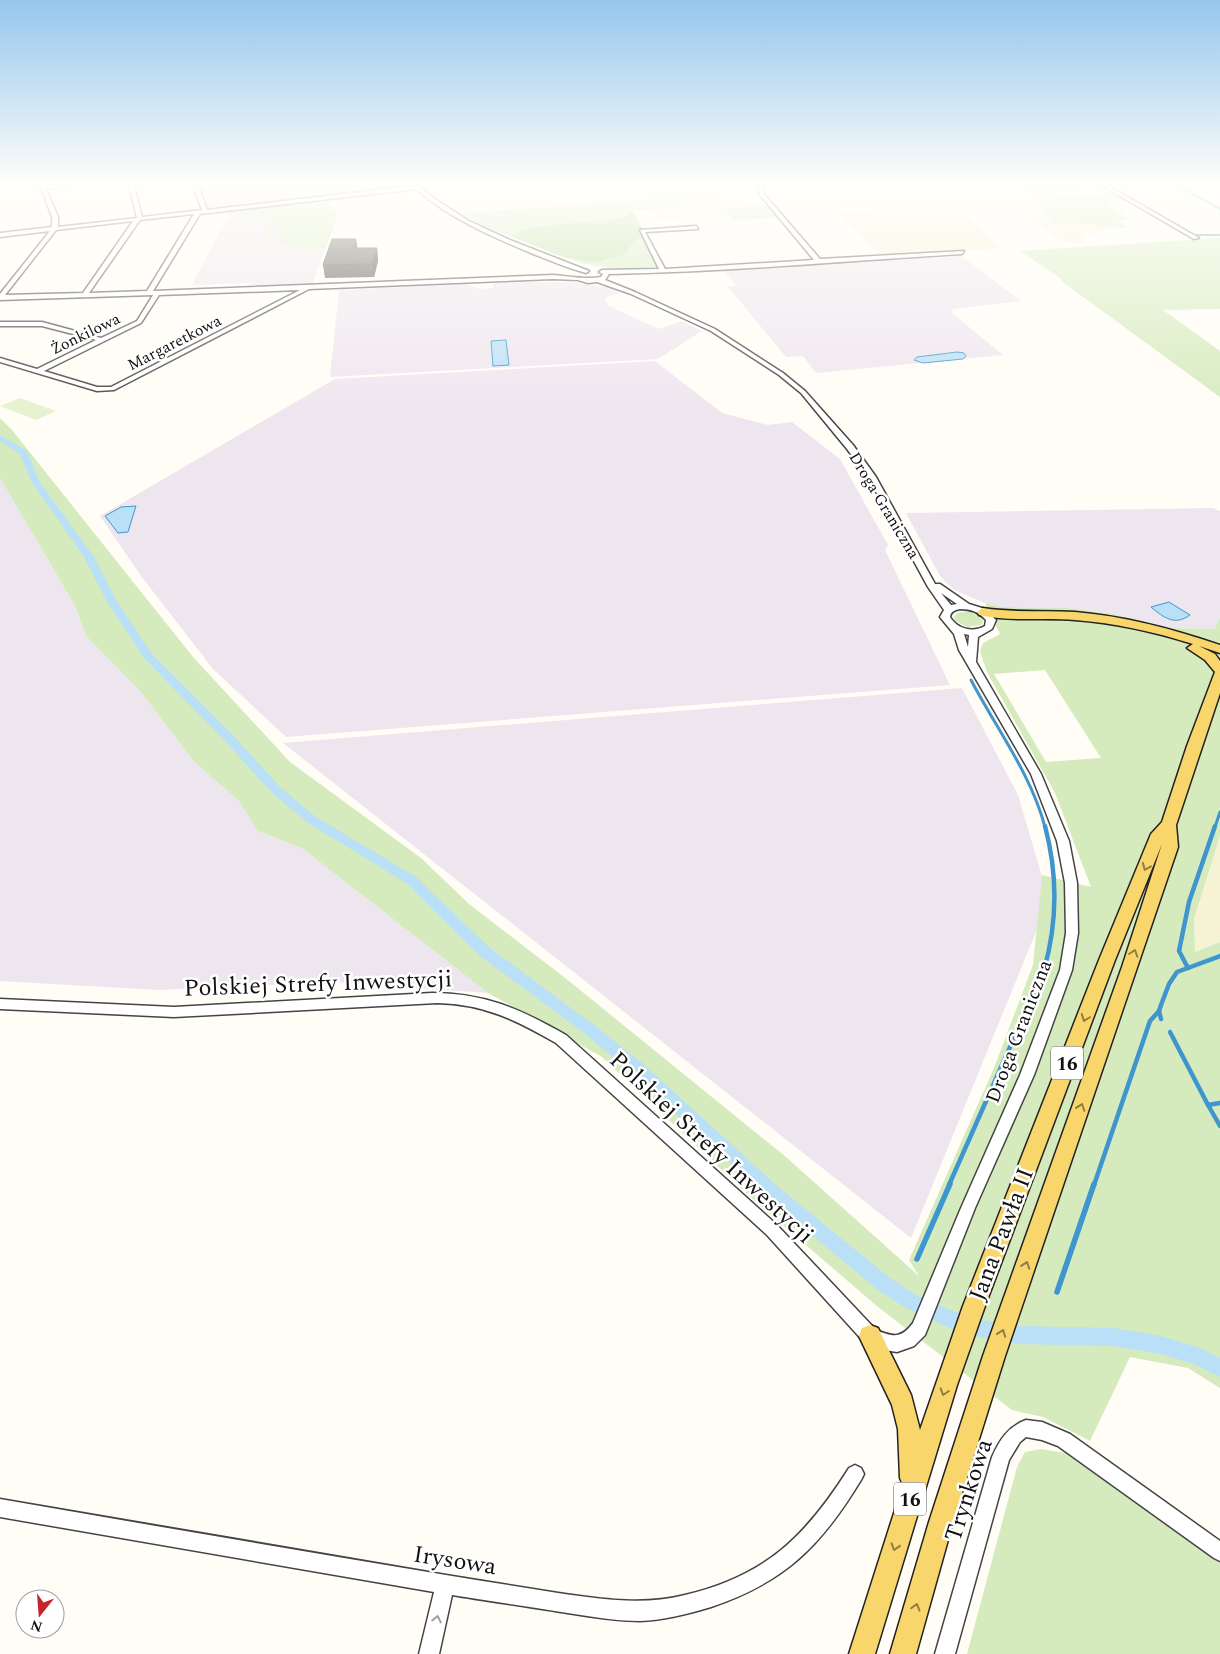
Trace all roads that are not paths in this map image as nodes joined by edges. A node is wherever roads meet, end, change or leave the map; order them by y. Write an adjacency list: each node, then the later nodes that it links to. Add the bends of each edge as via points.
1 (28, 262): 13 (street)
2 (107, 262): 12 (street)
3 (171, 262): 11 (street, Żonkilowa)
4 (560, 262): 8 (street)
5 (658, 262): 7 (street)
6 (816, 262): 7 (street)
7 (663, 271): 9 (street)
8 (580, 274): 9 (street); 9 (street, via 584,280); 10 (street, via 553,278)
9 (602, 276): 18 (street, Droga Graniczna, via 616,286 713,330 803,392 872,476)
10 (307, 288): 11 (street); 17 (street, Margaretkowa, via 112,389 104,390)
11 (153, 293): 12 (street); 15 (street, Żonkilowa, via 139,322)
12 (85, 294): 13 (street)
13 (0, 297)
14 (0, 324): 15 (street, via 42,324)
15 (102, 340): 17 (street, Żonkilowa)
16 (0, 360): 17 (street)
17 (38, 371)
18 (930, 580): 19 (street, Droga Graniczna, via 945,594); 20 (street, Droga Graniczna)
19 (966, 606): 20 (street); 21 (street, Droga Graniczna)
20 (948, 610): 25 (street, Droga Graniczna, via 946,621)
21 (983, 612): 22 (main road); 23 (street)
22 (1039, 616): 23 (main road); 24 (main road, via 1080,617)
23 (991, 624): 26 (street)
24 (1131, 626): 27 (main road); 29 (main road, via 1200,650)
25 (955, 628): 26 (street); 28 (street, Droga Graniczna)
26 (978, 632): 28 (street, via 971,643)
27 (1220, 649)
28 (972, 663): 33 (street, Droga Graniczna, via 1036,774 1063,841 1071,883 1072,933 1066,970 1027,1075 914,1337 904,1343 887,1343)
29 (1220, 670)
30 (1220, 675): 31 (main road, Jana Pawła II / 16)
31 (1169, 825): 35 (main road, Jana Pawła II / 16, one-way to 35, via 1155,843 974,1306); 41 (main road, Jana Pawła II / 16, one-way to 31, via 994,1356 1170,847)
32 (0, 1004): 33 (street, Polskiej Strefy Inwestycji, via 174,1012 432,998 470,1000 505,1011 561,1039 772,1230)
33 (870, 1336): 35 (main road, via 903,1404 909,1429)
34 (855, 1474): 38 (street, Irysowa, via 838,1502 785,1560 722,1594 682,1605 648,1611 591,1607)
35 (913, 1489): 40 (main road, Jana Pawła II / 16, one-way to 40)
36 (0, 1508): 38 (street, Irysowa)
37 (1220, 1552): 42 (street, Trynkowa, via 1064,1440 1039,1429 1025,1428 1008,1441 1001,1457)
38 (445, 1584): 39 (street, one-way to 38)
39 (429, 1654)
40 (862, 1654)
41 (903, 1654)
42 (945, 1654)

